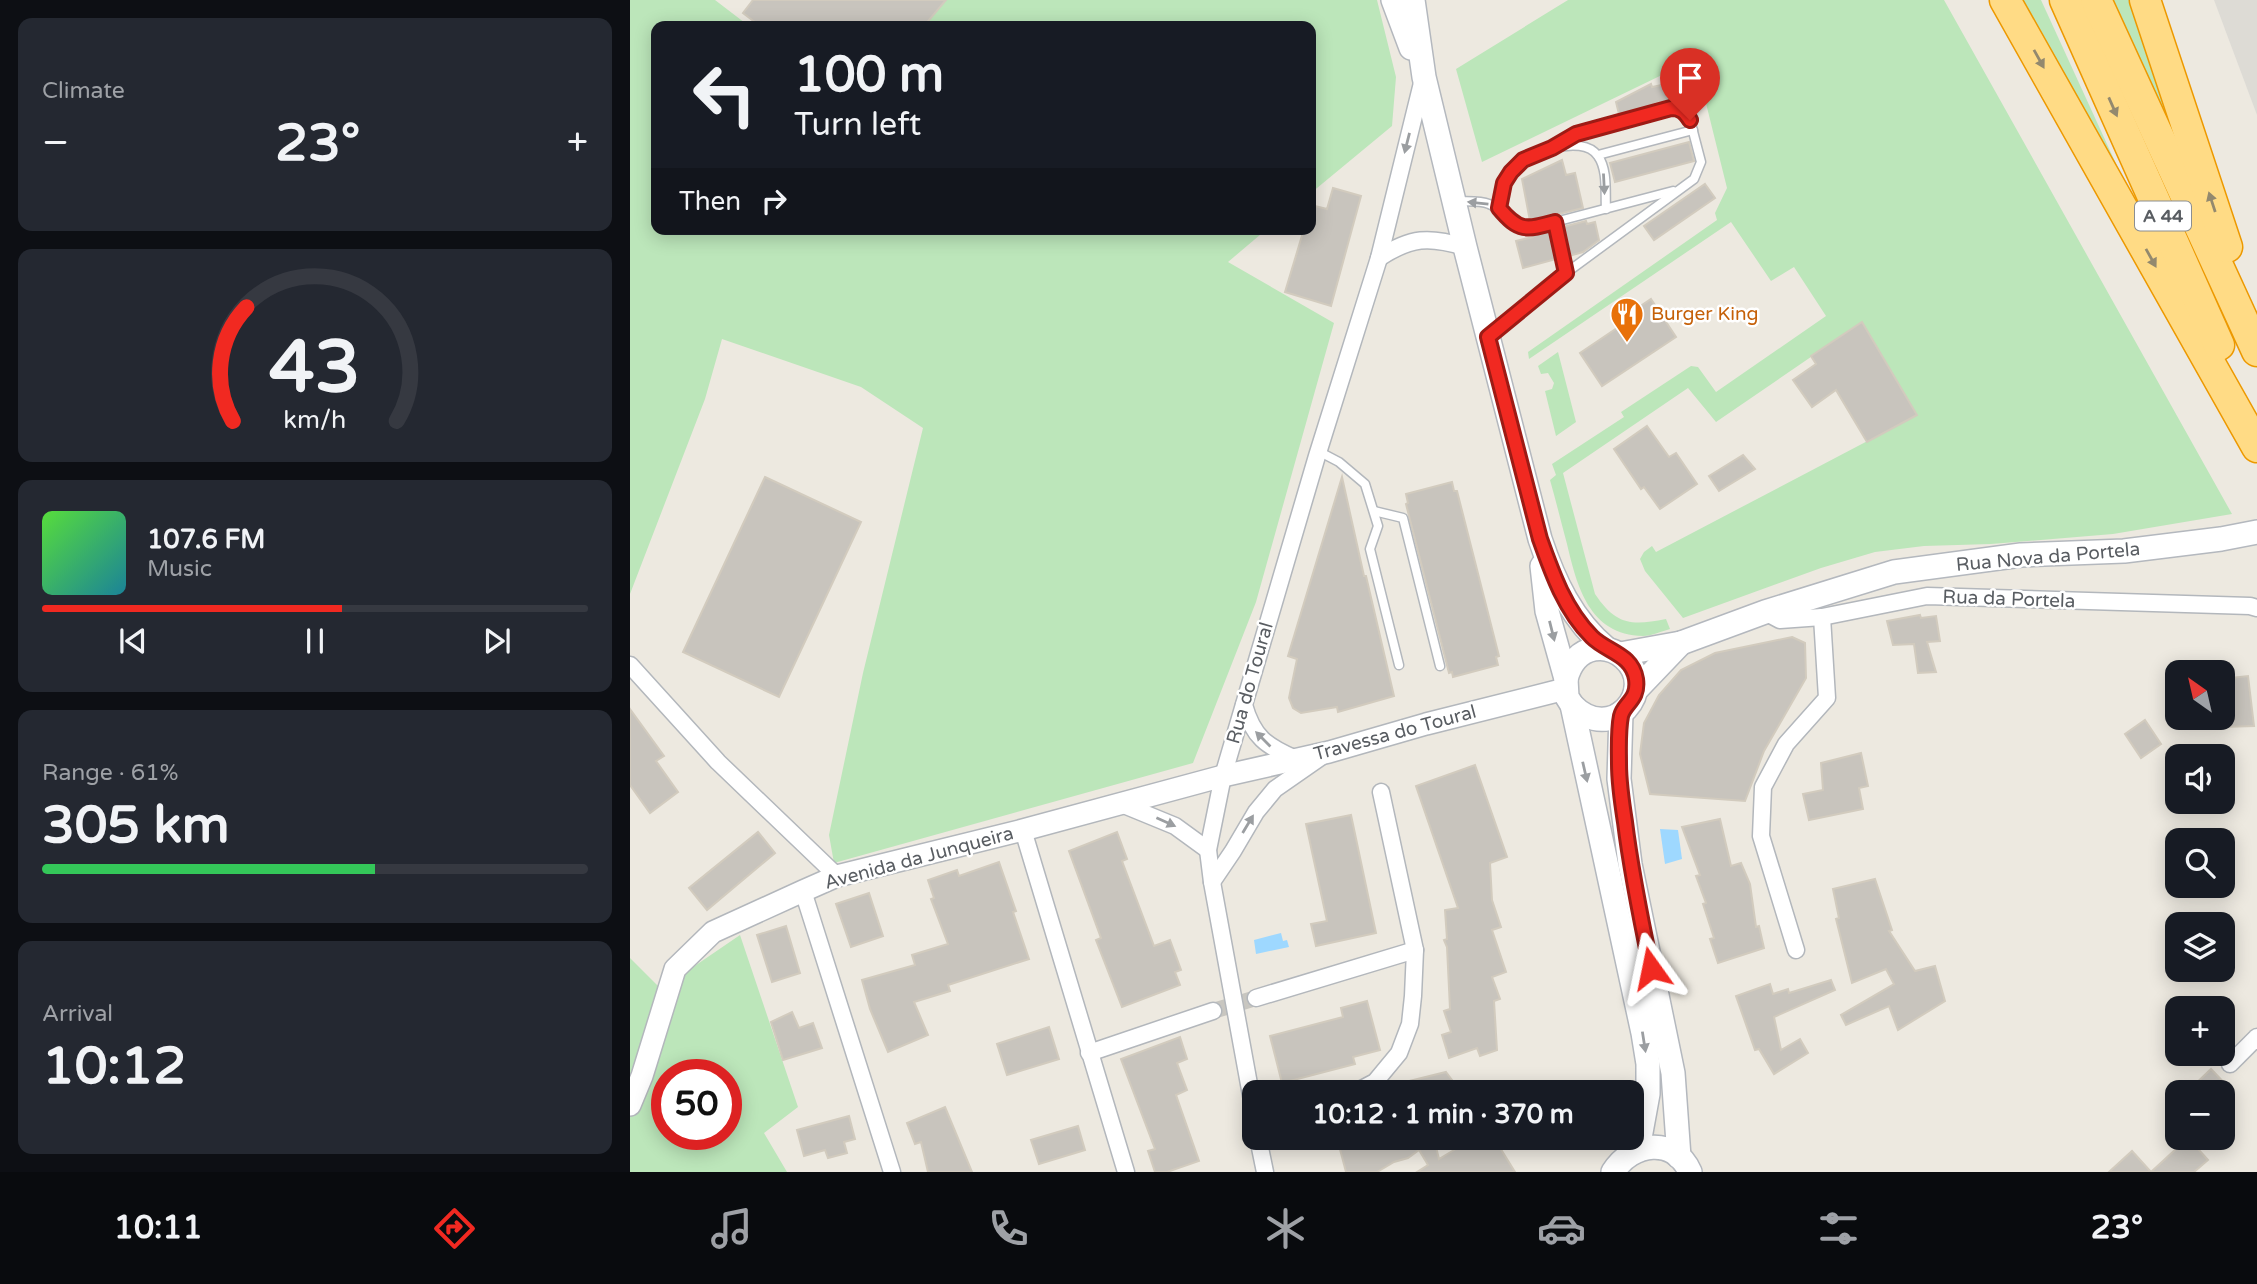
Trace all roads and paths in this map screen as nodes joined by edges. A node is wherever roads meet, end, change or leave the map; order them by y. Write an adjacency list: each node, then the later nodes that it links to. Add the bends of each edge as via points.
1 (1393, 0): 7 (main road)
2 (1413, 0): 7 (main road)
3 (2006, 0): 23 (highway, one-way to 23)
4 (2065, 0): 22 (highway, A 44, one-way to 22)
5 (2096, 0): 21 (highway, A 44)
6 (2145, 0): 20 (highway, one-way to 6)
7 (1424, 77): 12 (main road); 17 (street, Rua do Toural, one-way to 17)
8 (1693, 130): 9 (lane, via 1685,113 1671,108 1576,134); 10 (lane); 11 (lane, via 1701,162 1694,179)
9 (1552, 148): 10 (lane, via 1576,145); 13 (lane, via 1523,160 1511,172)
10 (1598, 155): 14 (lane, one-way to 14, via 1604,169)
11 (1679, 190): 14 (lane); 18 (lane)
12 (1454, 201): 13 (lane, one-way to 12, via 1486,202); 16 (main road)
13 (1499, 208): 15 (lane, via 1520,228)
14 (1606, 209): 15 (lane)
15 (1555, 222): 18 (lane)
16 (1465, 247): 17 (street, via 1423,239); 19 (main road)
17 (1379, 258): 24 (street, Rua do Toural)
18 (1566, 273): 19 (lane)
19 (1488, 337): 27 (main road)
20 (2257, 337)
21 (2257, 351)
22 (2257, 434)
23 (2257, 447)
24 (1318, 451): 25 (lane, via 1365,484); 38 (street, Rua do Toural)
25 (1374, 511): 34 (lane, via 1378,526 1370,548); 35 (lane, via 1403,518)
26 (2257, 532): 29 (main road, Rua Nova da Portela, via 2124,551 2021,555 1894,572)
27 (1540, 539): 32 (main road, via 1571,609 1591,637); 37 (main road, one-way to 37, via 1548,611)
28 (2257, 608): 30 (street, Rua da Portela, via 1927,596)
29 (1765, 612): 30 (street, Rua da Portela, via 1780,620); 31 (main road, Rua Nova da Portela)
30 (1822, 617): 51 (street, via 1827,698 1786,744 1763,787 1761,836)
31 (1681, 643): 32 (main road, Rua Nova da Portela); 36 (main road, Rua Nova da Portela)
32 (1613, 652): 36 (main road, via 1633,670); 37 (main road, via 1595,649 1576,659 1569,668)
33 (630, 664): 47 (street, via 718,762)
34 (1399, 665)
35 (1440, 666)
36 (1636, 690): 39 (main road)
37 (1568, 691): 39 (main road, via 1580,713 1589,718 1600,720); 40 (street, Travessa do Toural); 60 (main road, one-way to 60, via 1638,1005 1648,1064)
38 (1244, 705): 41 (street, one-way to 38, via 1259,738); 42 (street, Rua do Toural)
39 (1621, 713): 64 (main road, via 1619,779 1630,864 1673,1073)
40 (1329, 752): 41 (street, Travessa do Toural); 48 (street, one-way to 40, via 1275,789)
41 (1296, 759): 42 (street, Travessa do Toural)
42 (1223, 776): 44 (street, Avenida da Junqueira); 46 (street, Rua do Toural)
43 (1381, 792): 50 (street)
44 (1119, 803): 45 (street, Avenida da Junqueira); 46 (street, one-way to 46, via 1175,826)
45 (1023, 830): 47 (street, Avenida da Junqueira); 55 (street)
46 (1208, 850): 48 (street, Rua do Toural)
47 (837, 876): 49 (street, Avenida da Junqueira)
48 (1212, 882): 57 (street, Rua do Toural)
49 (803, 891): 59 (street, Avenida da Junqueira, via 713,932 674,968); 65 (street)
50 (1415, 950): 52 (street); 58 (street, via 1410,1024 1399,1053)
51 (1796, 950)
52 (1256, 998)
53 (1213, 1011): 55 (street)
54 (2257, 1037): 56 (street)
55 (1089, 1053): 66 (street)
56 (2235, 1059)
57 (1248, 1080)
58 (1377, 1080)
59 (630, 1105)
60 (1644, 1116)
61 (1644, 1149): 64 (main road, via 1659,1148)
62 (1260, 1150): 67 (street)
63 (1636, 1150): 68 (main road)
64 (1684, 1165)
65 (892, 1172)
66 (1126, 1172)
67 (1265, 1172)
68 (1613, 1172)

